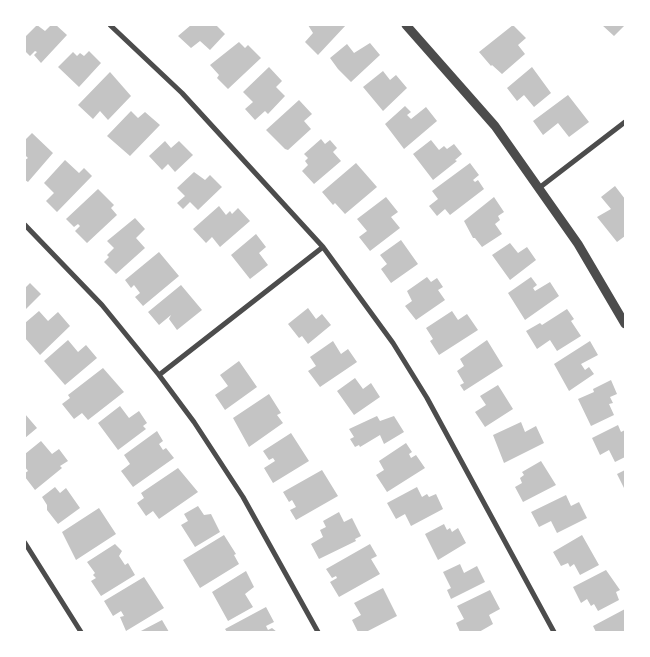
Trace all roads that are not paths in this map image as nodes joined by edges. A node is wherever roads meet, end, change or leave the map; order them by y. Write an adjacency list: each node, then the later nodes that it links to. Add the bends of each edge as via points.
1 (110, 25): 6 (street, via 182,93)
2 (406, 25): 4 (street, via 494,126)
3 (625, 122): 4 (street)
4 (539, 188): 7 (street, via 578,244)
5 (25, 225): 8 (street, via 102,305)
6 (323, 247): 8 (street); 12 (street, via 393,343 427,398)
7 (625, 324)
8 (159, 375): 11 (street, via 243,497)
9 (25, 543): 10 (street)
10 (81, 632)
11 (318, 632)
12 (554, 632)

